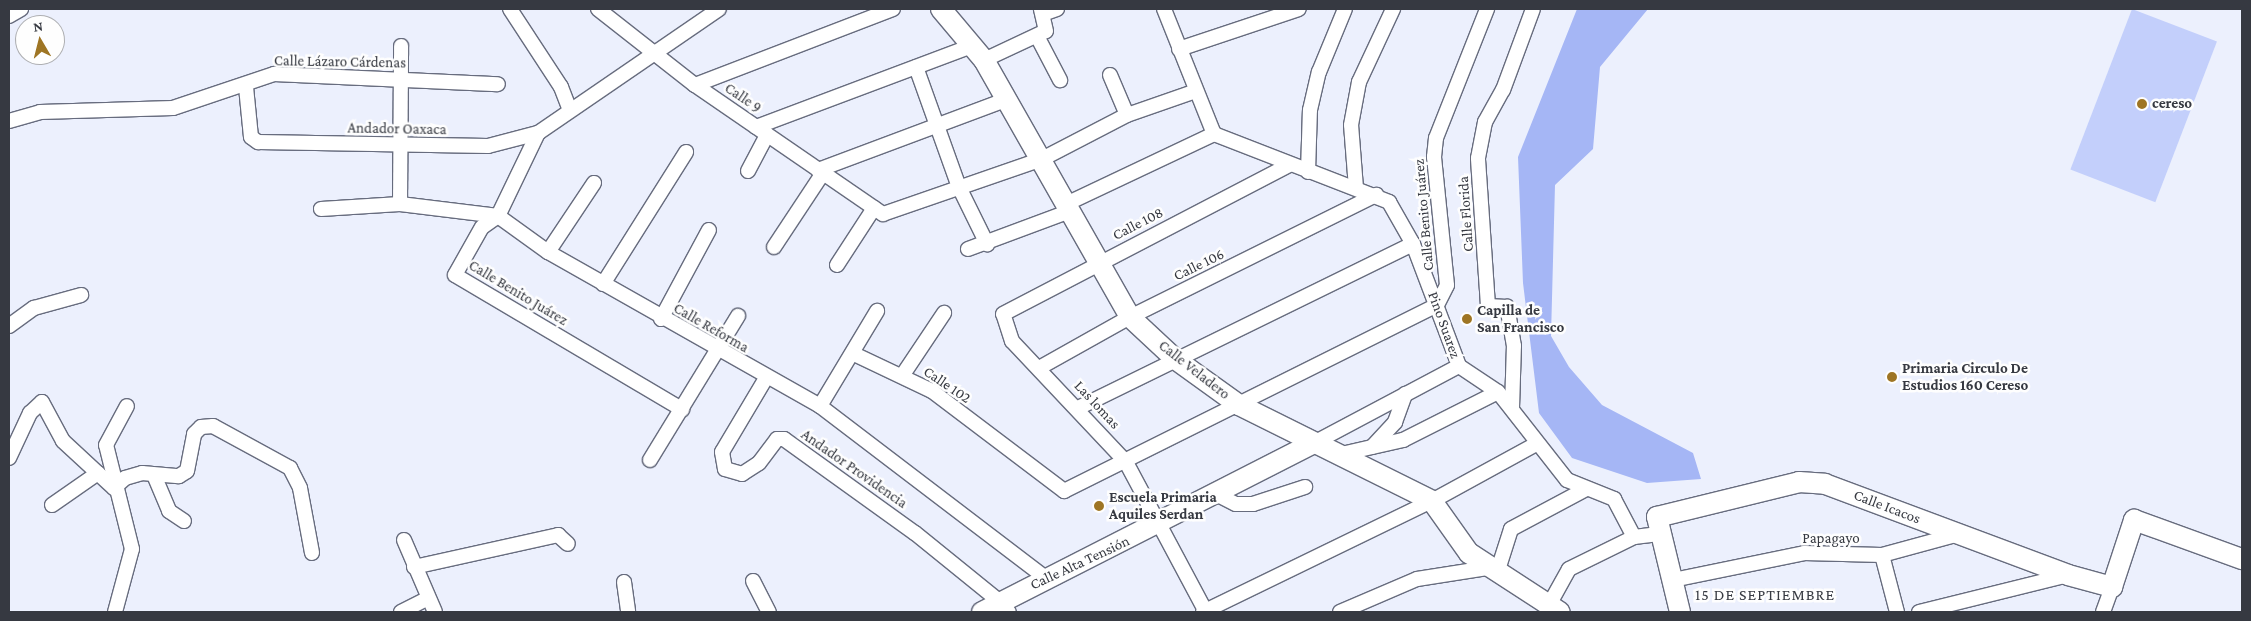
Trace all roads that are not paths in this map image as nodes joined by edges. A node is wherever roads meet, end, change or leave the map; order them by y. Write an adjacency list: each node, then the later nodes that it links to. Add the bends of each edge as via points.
1 (21, 9): 15 (street)
2 (510, 9): 30 (street, via 561,87)
3 (598, 9): 19 (street, Calle 9)
4 (719, 9): 19 (street)
5 (893, 9): 26 (street)
6 (941, 9): 20 (main road, Calle Veladero)
7 (1058, 9): 14 (street)
8 (1164, 9): 18 (street)
9 (1299, 9): 18 (street)
10 (1345, 9): 43 (street, via 1319,72 1310,110)
11 (1393, 9): 46 (street, via 1358,82 1351,125)
12 (1488, 9): 63 (street, Calle Benito Juárez, via 1436,138 1434,157 1447,285)
13 (1533, 9): 85 (street, Calle Florida, via 1503,90 1485,122 1478,158 1488,306 1507,307 1514,346)
14 (1042, 11): 16 (street)
15 (9, 16)
16 (1042, 33): 20 (street); 24 (street)
17 (401, 46): 23 (street)
18 (1180, 49): 28 (street)
19 (654, 52): 26 (street, Calle 9); 30 (street)
20 (977, 53): 21 (street); 29 (main road, Calle Veladero)
21 (916, 67): 33 (street); 34 (street)
22 (1110, 75): 31 (street)
23 (402, 79): 25 (street, Calle Lázaro Cárdenas); 27 (street, Calle Lázaro Cárdenas, via 274,74 255,78); 37 (street)
24 (1060, 80)
25 (498, 84)
26 (695, 85): 34 (street, Calle 9)
27 (246, 87): 32 (street, Calle Lázaro Cárdenas, via 173,108 40,112); 37 (street, Andador Oaxaca, via 253,140)
28 (1196, 91): 31 (street); 36 (street)
29 (1008, 99): 33 (street); 39 (main road, Calle Veladero)
30 (570, 110): 35 (street)
31 (1127, 115): 39 (street)
32 (9, 121)
33 (936, 127): 42 (street); 45 (street)
34 (761, 131): 41 (street); 42 (street, Calle 9)
35 (538, 132): 37 (street, Andador Oaxaca, via 488,146); 52 (street, Calle Benito Juárez)
36 (1214, 134): 40 (street, Pino Suarez); 49 (street)
37 (400, 146): 48 (street)
38 (686, 152): 61 (street)
39 (1042, 159): 45 (street); 49 (main road, Calle Veladero)
40 (1289, 165): 43 (street, Pino Suarez); 59 (street, Calle 108)
41 (748, 171)
42 (820, 171): 51 (street, Calle 9); 56 (street)
43 (1308, 172): 46 (street, Pino Suarez)
44 (594, 183): 58 (street)
45 (959, 187): 51 (street); 54 (street)
46 (1356, 188): 47 (street, Pino Suarez)
47 (1376, 195): 55 (street, Pino Suarez, via 1400,216); 68 (street, Calle 106)
48 (400, 204): 50 (street, Calle Reforma); 52 (street, Calle Reforma)
49 (1068, 207): 54 (street); 59 (main road, Calle Veladero)
50 (321, 209)
51 (879, 211): 60 (street)
52 (498, 216): 58 (street, Calle Reforma); 83 (street, Calle Benito Juárez, via 482,227 455,275)
53 (709, 230): 69 (street)
54 (987, 244): 57 (street)
55 (1413, 244): 63 (street, Pino Suarez); 73 (street)
56 (774, 247)
57 (968, 249)
58 (548, 252): 61 (street, Calle Reforma)
59 (1098, 263): 66 (street, Calle 108); 68 (main road, Calle Veladero)
60 (837, 265)
61 (603, 284): 69 (street, Calle Reforma)
62 (81, 295): 70 (street, via 34,308)
63 (1437, 305): 74 (street, Pino Suarez); 80 (street)
64 (877, 311): 72 (street)
65 (944, 314): 76 (street)
66 (1003, 314): 75 (street, Las lomas, via 1012,341)
67 (738, 316): 71 (street)
68 (1130, 317): 73 (main road, Calle Veladero); 75 (street, Calle 106)
69 (661, 319): 71 (street, Calle Reforma)
70 (9, 326)
71 (718, 352): 77 (street, Calle Reforma); 83 (street)
72 (854, 354): 76 (street, Calle 102); 82 (street)
73 (1175, 358): 80 (main road, Calle Veladero); 84 (street)
74 (1459, 366): 78 (street, Pino Suarez); 79 (street)
75 (1039, 368): 84 (street, Las lomas)
76 (902, 376): 92 (street, Calle 102, via 932,391 1064,491)
77 (766, 378): 82 (street, Calle Reforma); 120 (street, Andador Providencia, via 722,452 725,468 742,474 759,463 777,440 784,439 915,533)
78 (1498, 392): 85 (street, Pino Suarez); 88 (street, via 1403,440)
79 (1404, 394): 86 (street); 88 (street, via 1395,422)
80 (1239, 405): 86 (main road, Calle Veladero); 92 (street)
81 (127, 406): 95 (street, via 106,445)
82 (820, 406): 114 (street, Calle Reforma)
83 (682, 408): 91 (street)
84 (1078, 408): 92 (street, Las lomas)
85 (1512, 408): 87 (street, Pino Suarez)
86 (1312, 444): 89 (main road, Calle Veladero); 98 (main road, Calle Alta Tensión)
87 (1536, 444): 97 (street, Pino Suarez, via 1567,480); 99 (street)
88 (1372, 447): 89 (street)
89 (1335, 455): 99 (main road, Calle Veladero)
90 (9, 458): 93 (street, via 30,413 42,402 63,441)
91 (650, 460)
92 (1126, 462): 102 (street, Las lomas)
93 (98, 473): 95 (street); 100 (street)
94 (154, 475): 95 (street, via 125,478); 101 (street, via 169,511); 108 (street, via 179,476 186,471 194,434 201,427 213,426 256,446 296,475)
95 (114, 488): 122 (street, via 132,549)
96 (1305, 488): 98 (street, via 1253,504 1236,504)
97 (1586, 489): 105 (street, Pino Suarez, via 1603,491 1614,499); 112 (street, via 1511,529)
98 (1216, 494): 102 (main road, Calle Alta Tensión)
99 (1432, 501): 112 (main road, Calle Veladero, via 1469,553); 127 (street)
100 (52, 505)
101 (184, 521)
102 (1159, 525): 114 (main road, Calle Alta Tensión); 127 (street, Las lomas)
103 (1658, 525): 104 (main road, Calle Icacos, via 1799,482 1825,484); 105 (street); 115 (main road)
104 (1959, 534): 109 (street, Papagayo); 113 (main road, Calle Icacos)
105 (1634, 537): 121 (street, via 1569,569)
106 (404, 540): 111 (street)
107 (568, 544): 111 (street, via 558,535)
108 (312, 553)
109 (1882, 555): 115 (street, Papagayo, via 1804,553); 130 (street)
110 (2242, 559): 118 (main road, via 2134,520)
111 (414, 567): 119 (street)
112 (1492, 571): 121 (main road, Calle Veladero); 128 (street, via 1417,579)
113 (2068, 575): 118 (main road, Calle Icacos); 131 (street)
114 (1047, 579): 120 (main road, Calle Alta Tensión)
115 (1673, 580): 129 (main road)
116 (753, 581): 126 (street)
117 (624, 582): 125 (street)
118 (2112, 587): 132 (street)
119 (428, 598): 123 (street); 124 (street)
120 (995, 608)
121 (1555, 609)
122 (115, 612)
123 (401, 612)
124 (435, 612)
125 (628, 612)
126 (769, 612)
127 (1204, 612)
128 (1340, 612)
129 (1680, 612)
130 (1897, 612)
131 (1919, 612)
132 (2103, 612)

